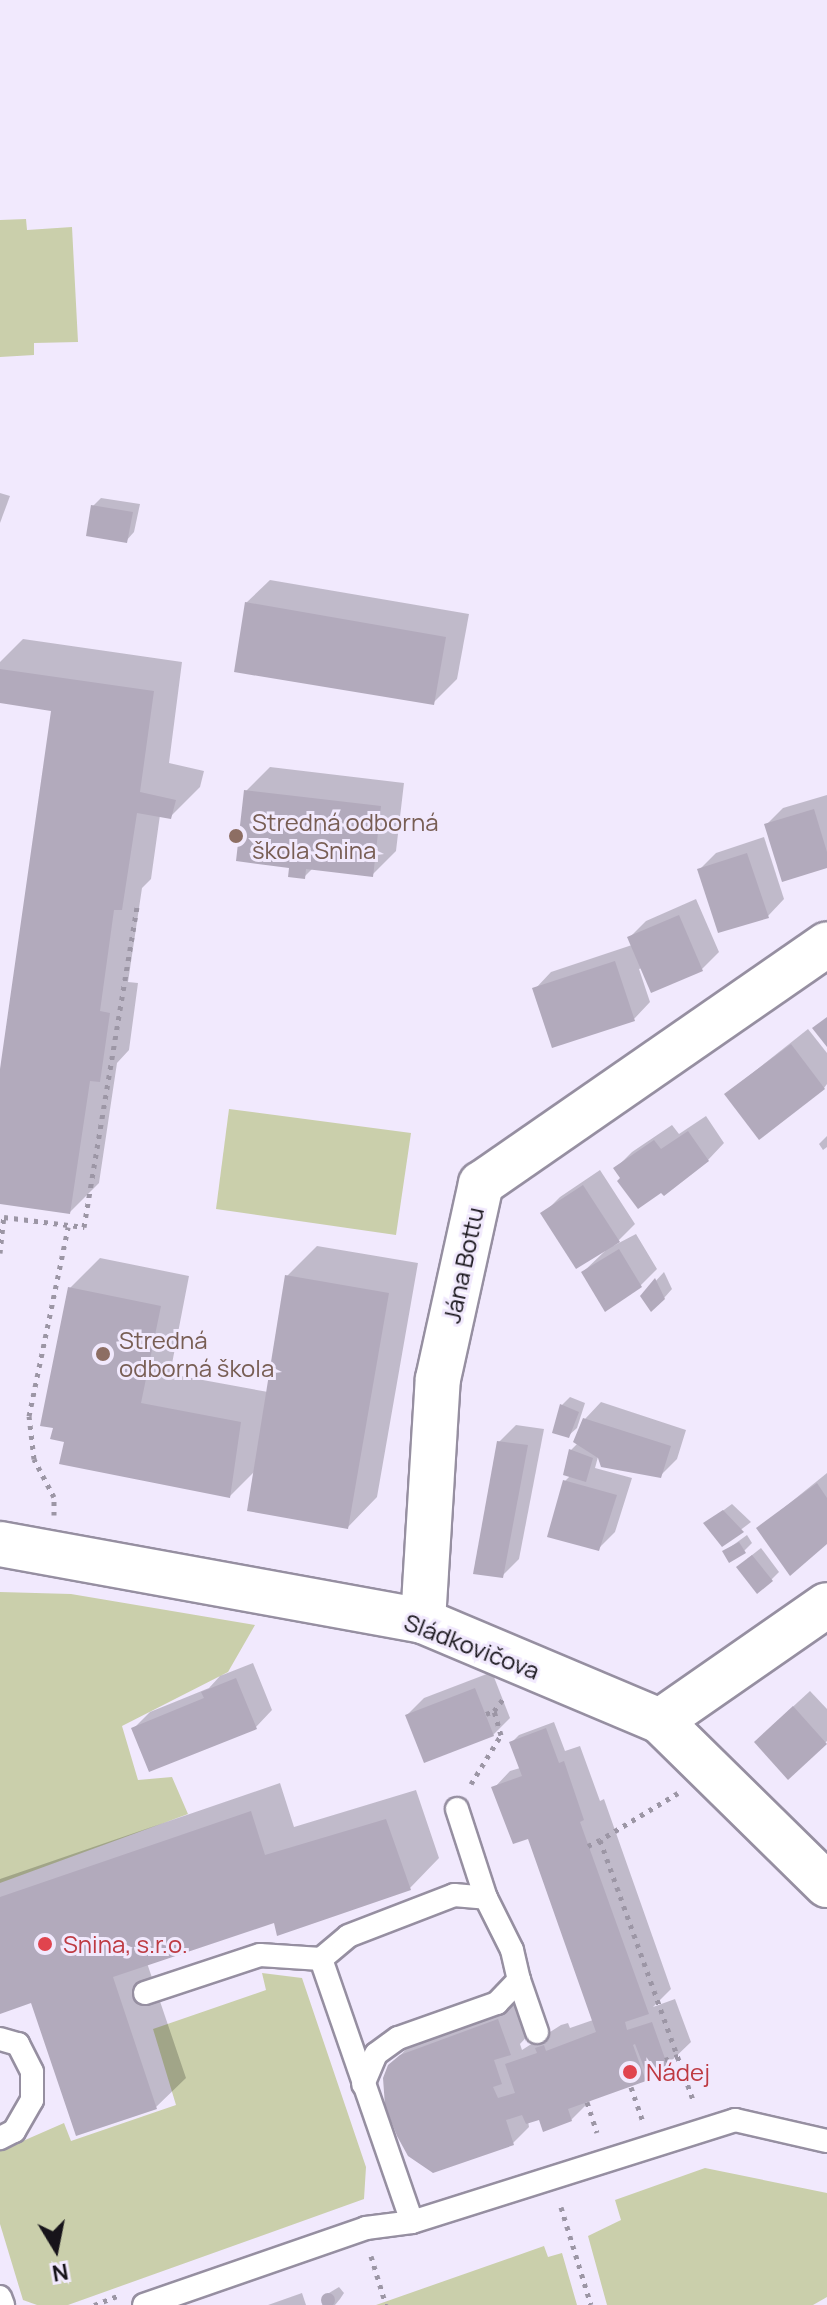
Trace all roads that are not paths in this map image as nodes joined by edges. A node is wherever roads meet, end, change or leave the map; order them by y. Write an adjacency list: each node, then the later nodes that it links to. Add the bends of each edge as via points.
1 (827, 944): 4 (street, Jána Bottu, via 481,1184 438,1379)
2 (1, 1543): 4 (street, Sládkovičova)
3 (827, 1605): 5 (street)
4 (423, 1621): 5 (street, Sládkovičova)
5 (660, 1721): 7 (street, Sládkovičova)
6 (461, 1801): 8 (lane)
7 (827, 1885)
8 (486, 1898): 9 (lane, via 454,1895 348,1936); 10 (lane, via 506,1935)
9 (321, 1959): 11 (lane, via 260,1955); 14 (lane)
10 (519, 1980): 12 (lane); 14 (lane, via 497,2003 398,2038 376,2054)
11 (145, 1993)
12 (537, 2032)
13 (0, 2039): 15 (lane, via 18,2044 32,2072 32,2100 14,2131)
14 (363, 2084): 17 (lane)
15 (0, 2138)
16 (827, 2141): 17 (lane, via 735,2120)
17 (412, 2222): 20 (lane, via 366,2228)
18 (0, 2297): 19 (lane)
19 (3, 2305)
20 (144, 2305)

